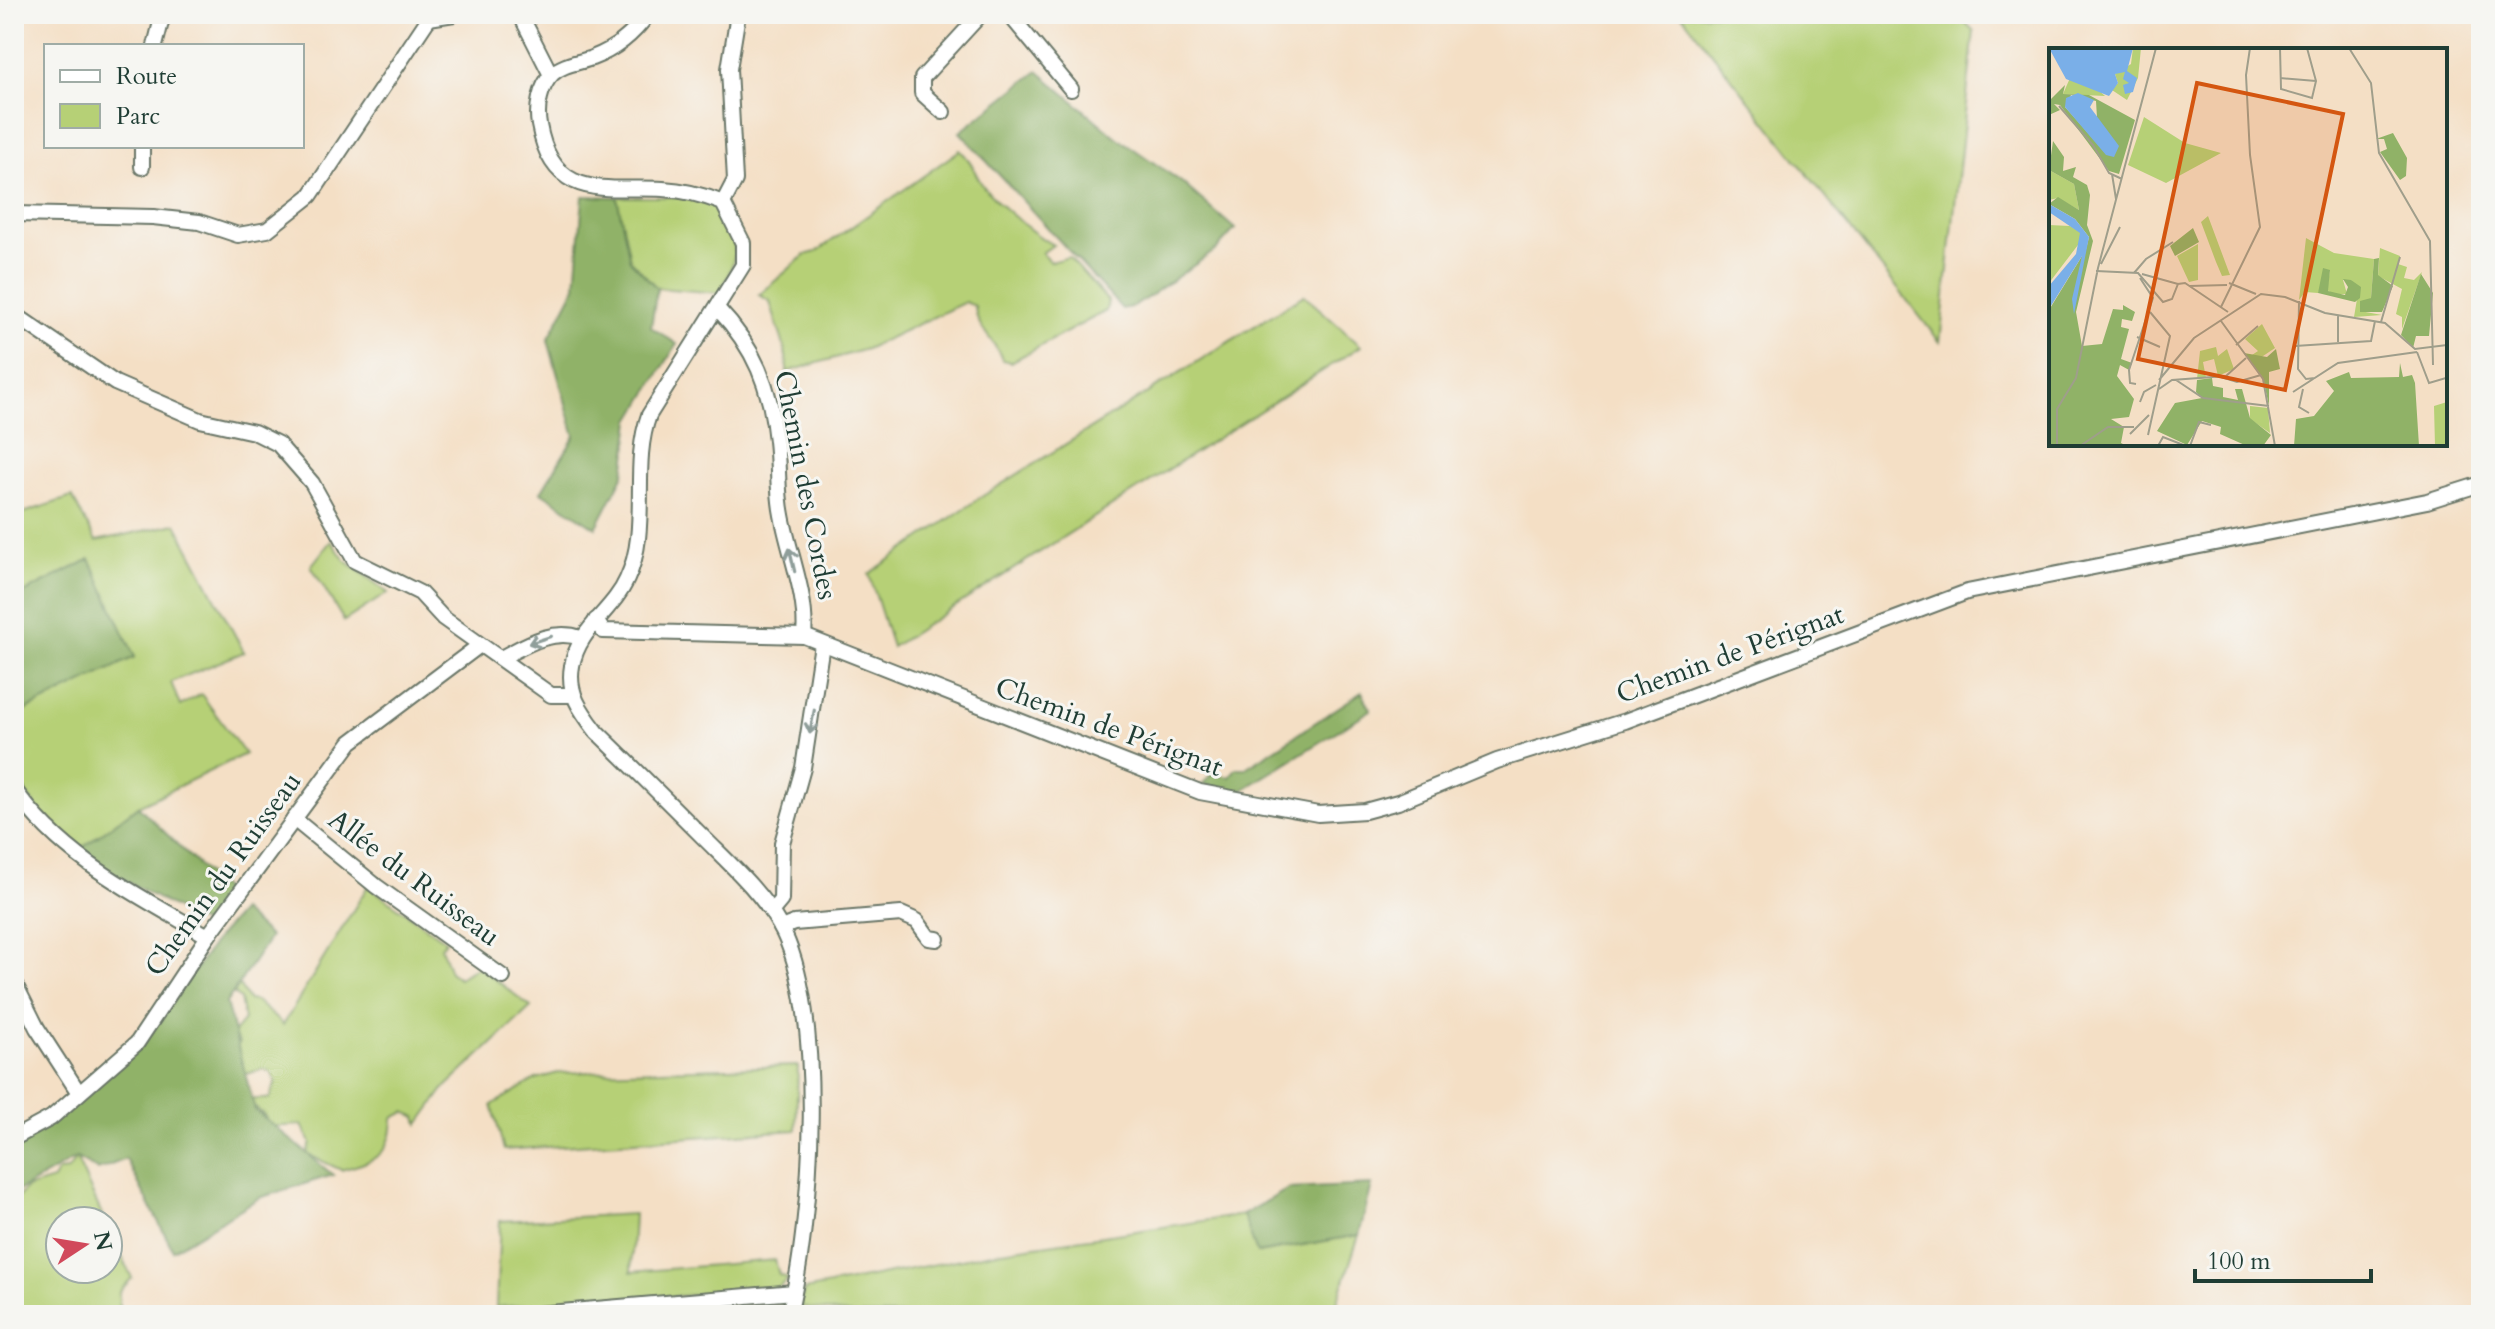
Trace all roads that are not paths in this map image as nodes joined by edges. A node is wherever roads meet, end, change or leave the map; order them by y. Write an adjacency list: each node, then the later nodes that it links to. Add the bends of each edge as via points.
1 (163, 14): 9 (street)
2 (454, 14): 8 (street)
3 (520, 14): 10 (street)
4 (648, 14): 10 (street, via 622,45)
5 (738, 14): 15 (street, via 729,69 735,180)
6 (981, 14): 12 (street, via 922,78 922,93)
7 (1009, 14): 11 (street)
8 (426, 16): 16 (street, via 310,196 267,230 238,235 199,222 153,217)
9 (156, 44)
10 (551, 75): 15 (street, via 537,111 552,161 566,177 582,186 664,189)
11 (1071, 89)
12 (943, 112)
13 (142, 148): 14 (street)
14 (142, 167)
15 (723, 203): 17 (street, via 740,235 743,265)
16 (14, 214)
17 (718, 309): 20 (street, via 649,415 640,440 635,553 627,579); 21 (street, Chemin des Cordes, one-way to 17, via 766,389 745,337)
18 (14, 314): 24 (street, via 115,383 200,420 254,432 278,444 312,483 355,561 413,589)
19 (2481, 484): 23 (street, Chemin de Pérignat, via 2427,501 1967,592 1625,721 1497,761 1365,811 1318,814 1200,792)
20 (596, 620): 21 (street, Chemin de Pérignat, via 603,631); 22 (street)
21 (804, 636): 23 (street, Chemin de Pérignat)
22 (581, 638): 25 (street, one-way to 25, via 538,638); 26 (street, via 572,665)
23 (822, 644): 29 (street, one-way to 29, via 809,739 782,843 781,900)
24 (480, 645): 25 (street); 28 (street, Chemin du Ruisseau, via 351,742)
25 (501, 658): 26 (street, via 551,695)
26 (573, 695): 29 (street, via 597,732 742,876)
27 (14, 789): 31 (street, via 35,819 69,851)
28 (294, 819): 31 (street, Chemin du Ruisseau); 33 (street, Allée du Ruisseau)
29 (771, 912): 30 (street)
30 (781, 928): 32 (street, via 901,914); 37 (street, via 805,1018 811,1092)
31 (208, 936): 35 (street, Chemin du Ruisseau, via 137,1043)
32 (937, 939)
33 (503, 977)
34 (14, 982): 35 (street)
35 (79, 1093): 36 (street, Chemin du Ruisseau, via 51,1118)
36 (14, 1138)
37 (794, 1292): 38 (street); 39 (street)
38 (526, 1315)
39 (789, 1315)

